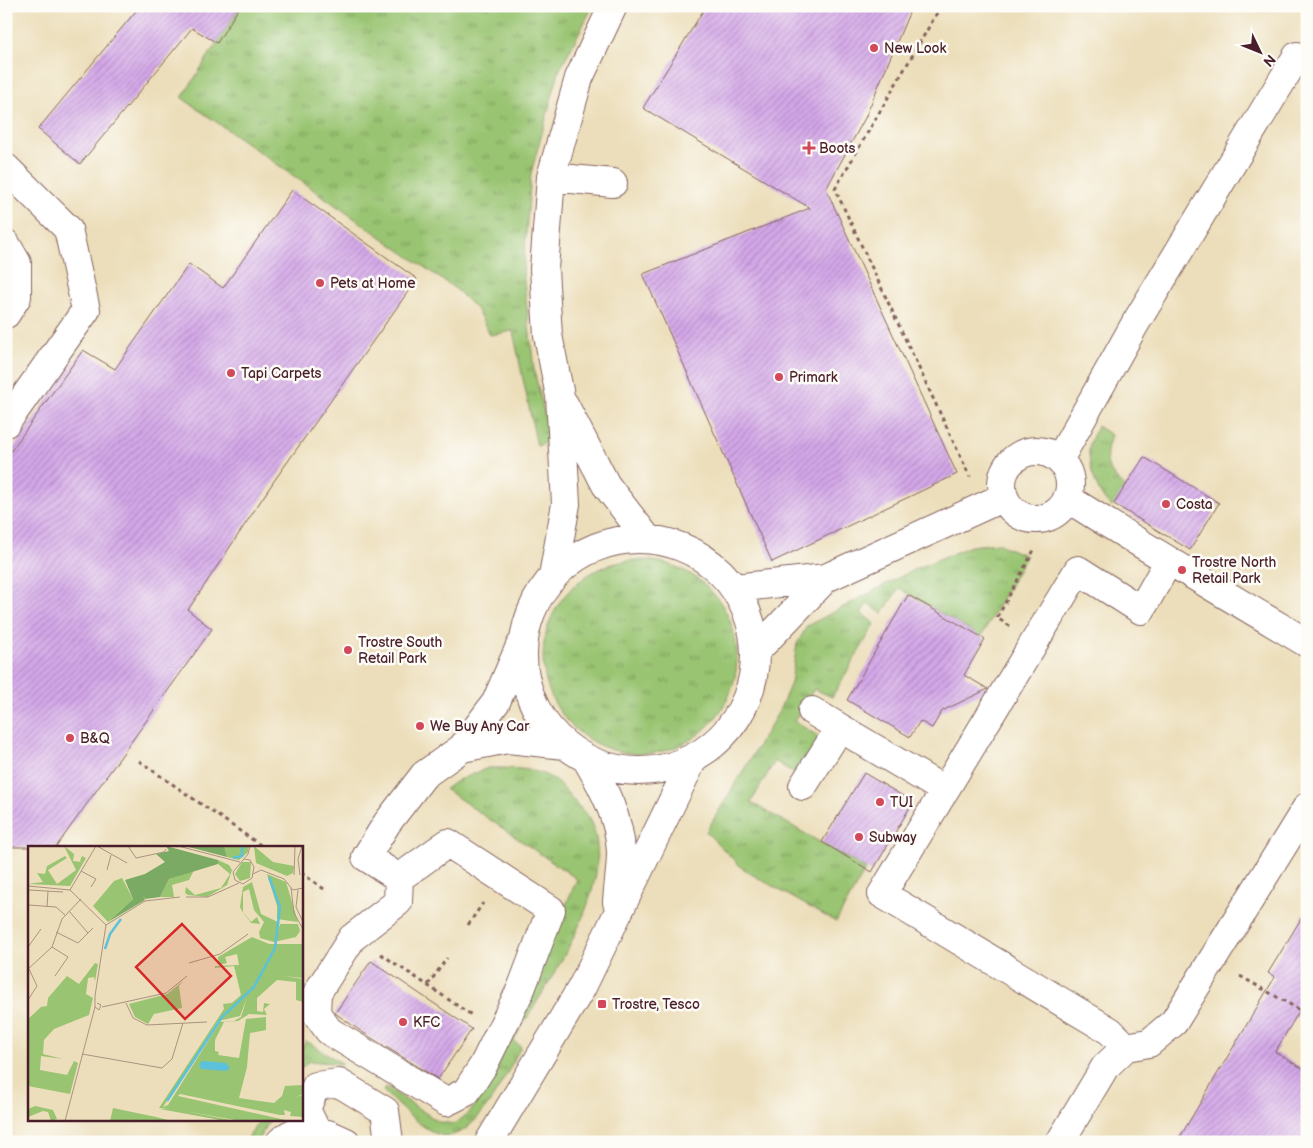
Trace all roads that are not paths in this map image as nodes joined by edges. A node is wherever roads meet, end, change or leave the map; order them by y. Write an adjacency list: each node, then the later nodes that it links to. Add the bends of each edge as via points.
1 (613, 6): 4 (street, via 579,78)
2 (1297, 56): 10 (street, via 1136,324)
3 (6, 168): 9 (street, via 68,229 86,310)
4 (551, 178): 5 (street); 8 (street, via 544,269 548,335)
5 (613, 184)
6 (6, 244): 7 (street, via 17,263 17,297)
7 (6, 314)
8 (560, 396): 13 (street, via 606,485); 15 (street, via 566,504)
9 (6, 424)
10 (1059, 460): 11 (street, via 1038,451 1017,457 1008,465 1004,475); 12 (street, via 1069,478)
11 (1004, 497): 12 (street, via 1014,511 1030,518 1052,514); 16 (street)
12 (1067, 498): 14 (street)
13 (646, 538): 15 (street, via 612,541 580,554); 17 (street, via 681,546 711,562)
14 (1168, 562): 19 (street); 27 (street, via 1141,610 1078,570)
15 (554, 576): 18 (street, via 534,604)
16 (826, 578): 17 (street); 20 (street)
17 (734, 588): 20 (street, via 750,619)
18 (524, 638): 23 (street, via 496,702); 24 (street, via 523,672 534,705 547,727)
19 (1307, 643)
20 (756, 651): 25 (street, via 752,684 739,714 719,740)
21 (812, 711): 22 (street)
22 (839, 729): 26 (street); 27 (street)
23 (462, 748): 24 (street, via 508,739); 29 (street, via 424,775 366,857)
24 (576, 752): 25 (street, via 611,768 637,772 666,768); 30 (street, via 601,784 612,808 621,851)
25 (694, 757): 30 (street)
26 (803, 786)
27 (944, 790): 31 (street, via 882,894 1110,1032)
28 (1307, 807): 31 (street, via 1174,1022 1149,1042)
29 (399, 878): 29 (street, via 448,843 551,910 521,989 483,1066 466,1092 446,1102 328,1031 316,1013 317,993 352,938 398,902)
30 (616, 919): 36 (street, via 582,987)
31 (1126, 1047): 37 (street, via 1105,1067)
32 (315, 1128): 33 (street, via 286,1136); 34 (street); 35 (street, via 306,1109 316,1086 339,1083 385,1111)
33 (280, 1142)
34 (346, 1142)
35 (389, 1142)
36 (490, 1142)
37 (1060, 1142)

